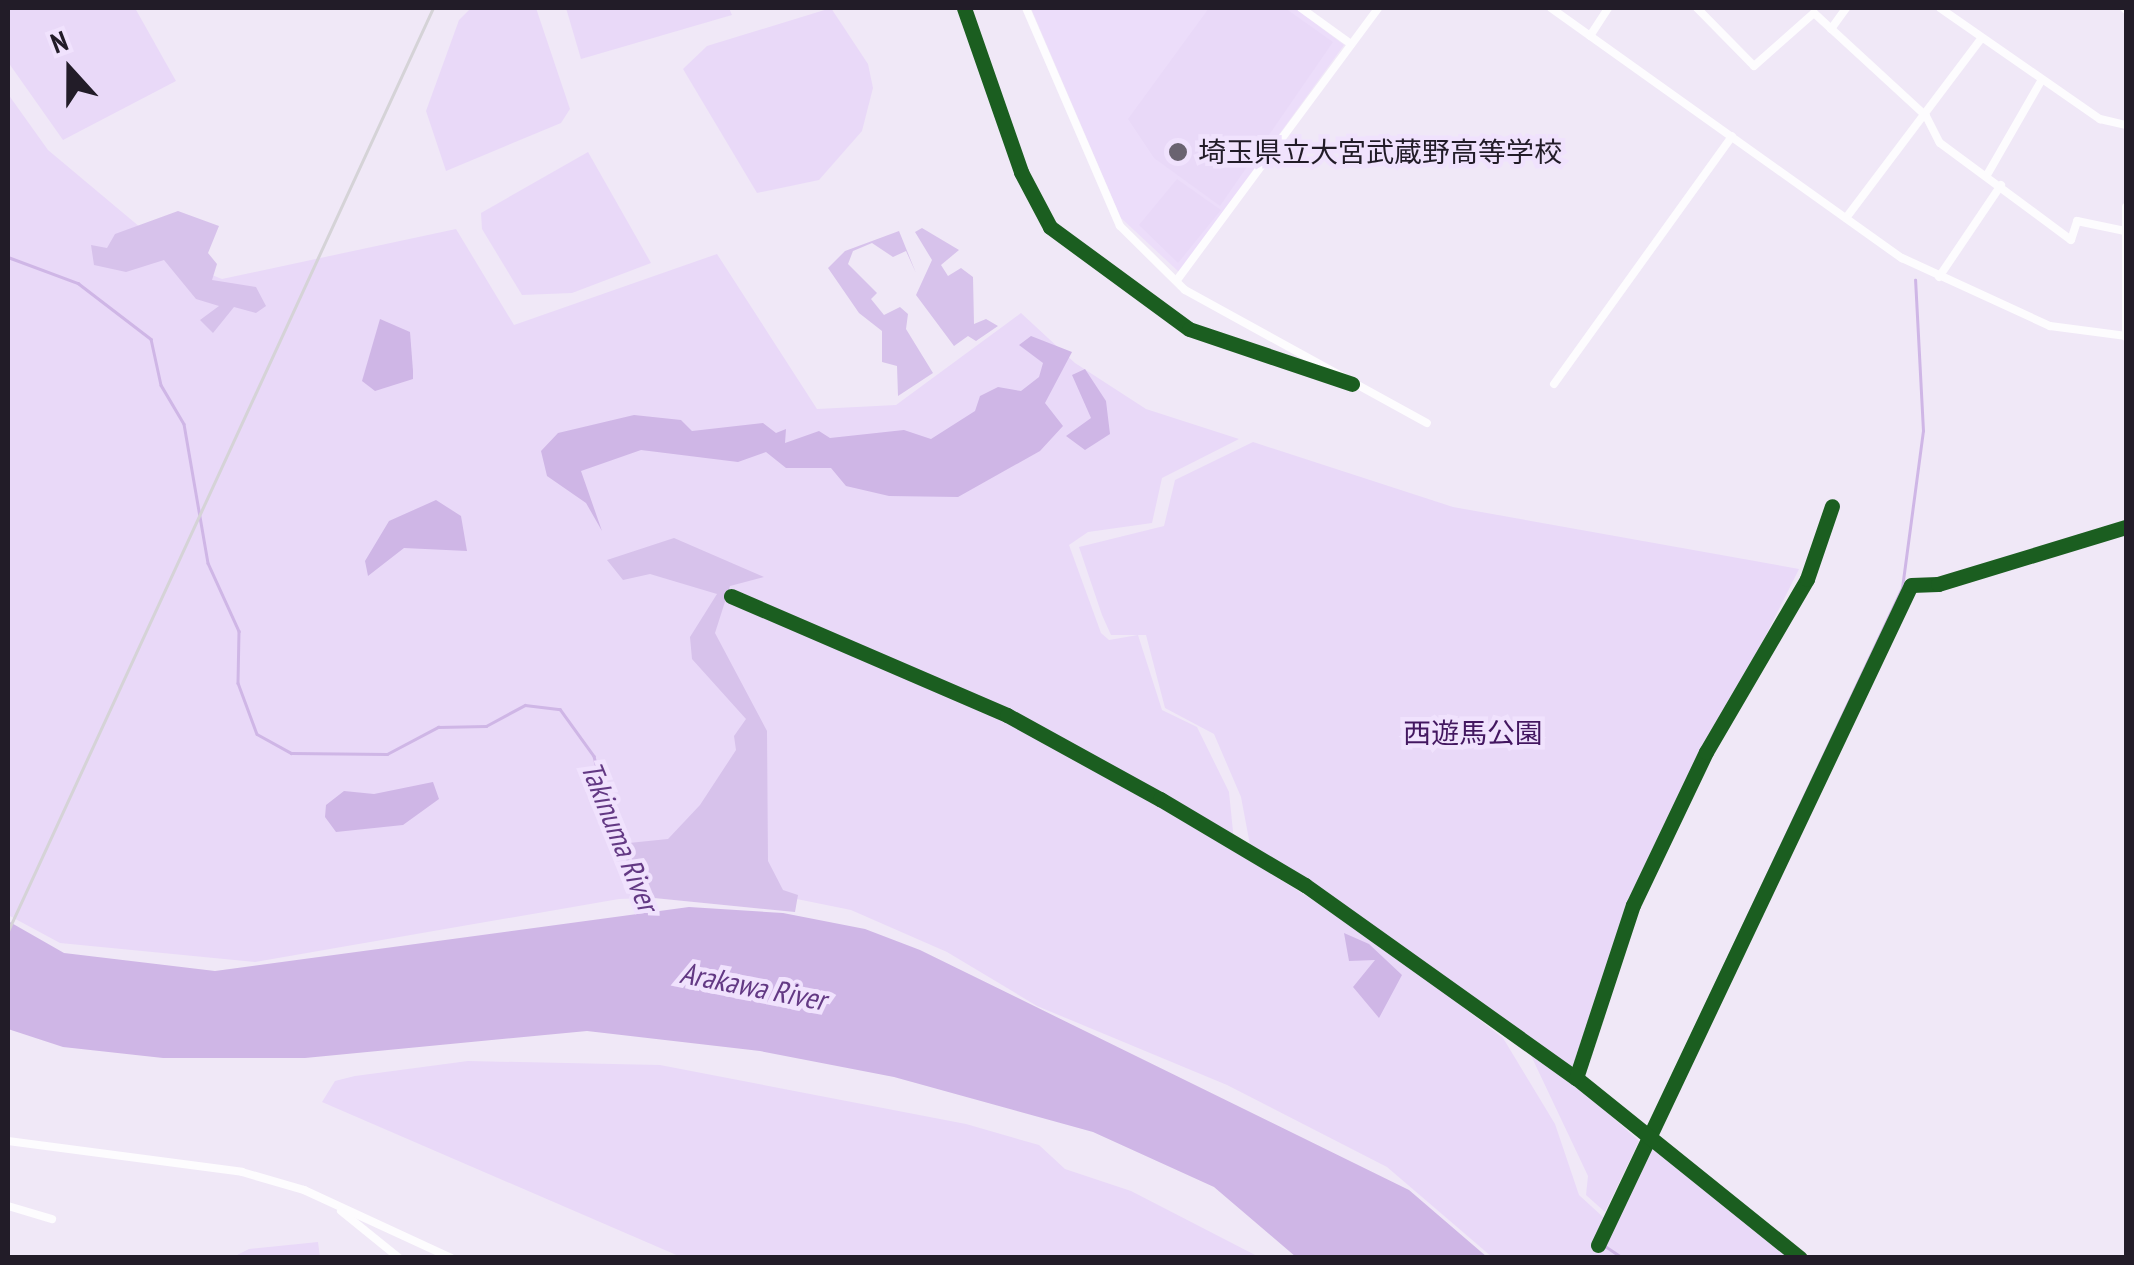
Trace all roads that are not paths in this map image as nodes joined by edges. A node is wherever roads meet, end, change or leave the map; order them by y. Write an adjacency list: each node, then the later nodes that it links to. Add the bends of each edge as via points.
1 (1026, 8): 23 (street, via 1120,226)
2 (1301, 8): 12 (street)
3 (1378, 8): 12 (street)
4 (1551, 8): 10 (street)
5 (1608, 8): 10 (street)
6 (1697, 8): 9 (street, via 1754,66 1801,18 1814,13)
7 (1846, 8): 9 (street)
8 (1940, 8): 11 (street)
9 (1831, 29): 14 (street)
10 (1590, 36): 16 (street)
11 (1980, 40): 13 (street); 14 (street)
12 (1351, 44): 23 (street)
13 (2041, 81): 15 (street, via 2100,119); 17 (street)
14 (1926, 116): 17 (street, via 1940,143); 20 (street)
15 (2126, 124)
16 (1732, 136): 20 (street); 25 (street)
17 (1988, 176): 18 (street)
18 (2002, 185): 21 (street, via 2071,240 2076,222); 22 (street)
19 (2126, 207): 21 (street)
20 (1846, 218): 22 (street)
21 (2126, 231): 24 (street)
22 (1939, 277): 24 (street, via 2050,326)
23 (1177, 280): 26 (street)
24 (2126, 337)
25 (1554, 384)
26 (1427, 424)
27 (2126, 526): 34 (street, via 1938,584 1911,585)
28 (731, 596): 29 (street, via 1007,714 1160,799 1319,894)
29 (1576, 1078)
30 (8, 1141): 32 (street, via 211,1166 304,1190)
31 (8, 1206): 33 (street)
32 (339, 1207): 35 (street); 36 (street)
33 (52, 1219)
34 (1598, 1245)
35 (399, 1258)
36 (451, 1258)

